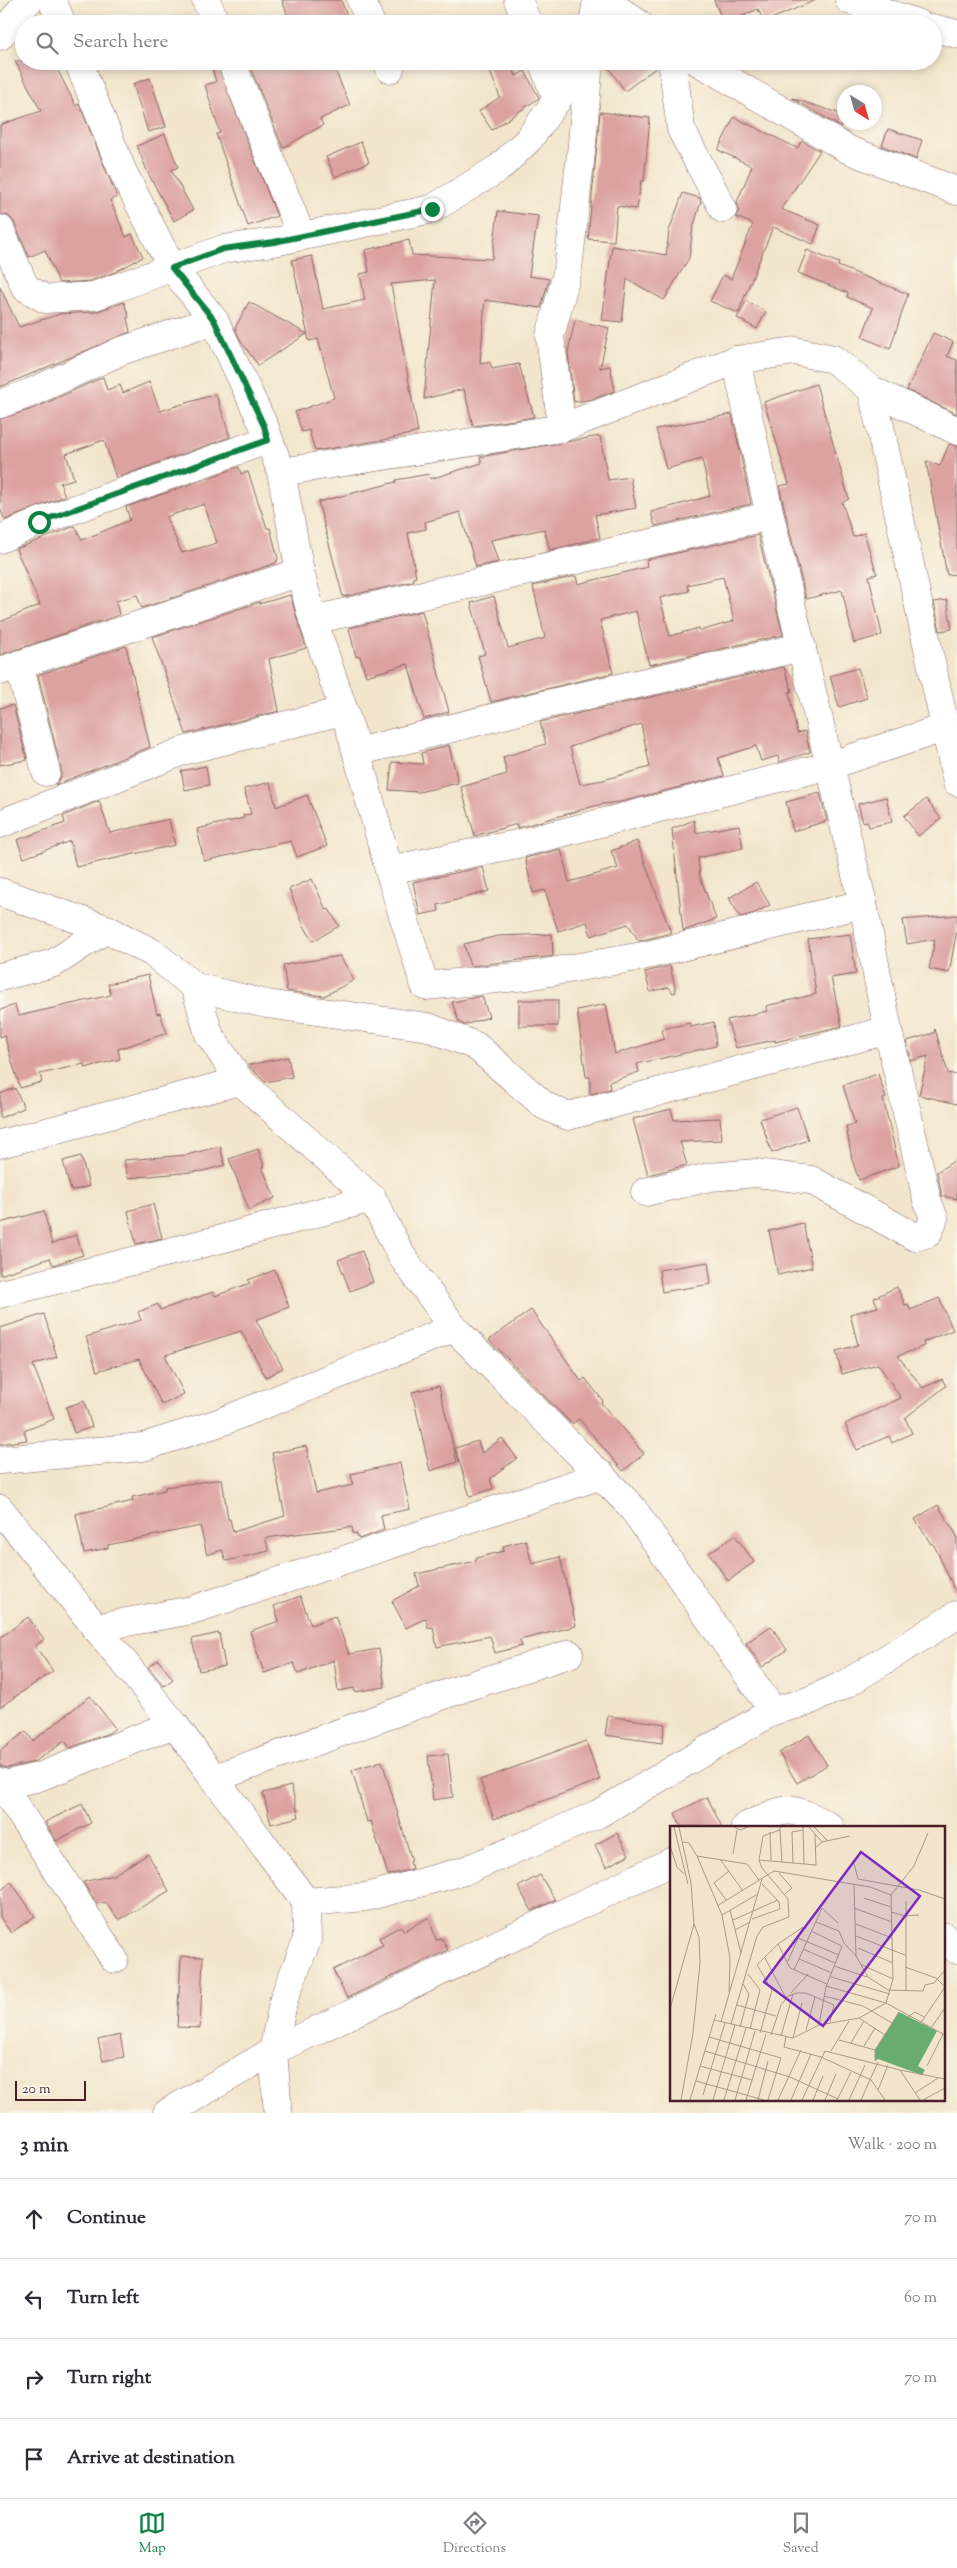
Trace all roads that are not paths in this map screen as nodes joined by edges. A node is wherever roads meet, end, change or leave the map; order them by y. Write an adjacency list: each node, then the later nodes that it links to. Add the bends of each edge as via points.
1 (29, 0): 9 (street)
2 (52, 0): 10 (street)
3 (206, 0): 11 (street)
4 (361, 0): 12 (street)
5 (518, 0): 13 (street)
6 (597, 0): 14 (street)
7 (604, 0): 15 (street)
8 (849, 0): 16 (street)
9 (17, 15)
10 (58, 15)
11 (212, 15)
12 (367, 15)
13 (524, 15)
14 (594, 15)
15 (626, 15)
16 (893, 15)
17 (15, 17): 20 (street)
18 (942, 30): 19 (street)
19 (957, 34)
20 (0, 36)
21 (82, 70): 33 (street, via 122,170)
22 (235, 70): 32 (street)
23 (550, 70): 28 (street)
24 (577, 70): 28 (street)
25 (583, 70): 28 (street)
26 (673, 70): 30 (street, via 681,129)
27 (712, 70): 29 (street, via 849,150)
28 (570, 93): 32 (street, via 529,140 499,168 432,209); 38 (street, via 568,269 550,336)
29 (957, 191)
30 (723, 209)
31 (0, 229): 33 (street, via 25,287 45,299 94,296)
32 (301, 235): 33 (street, via 223,249)
33 (172, 268): 34 (street)
34 (214, 320): 37 (street, via 121,351); 40 (street)
35 (736, 360): 36 (street, via 795,351 833,359); 38 (street); 42 (street)
36 (872, 390): 39 (street); 49 (street)
37 (0, 404)
38 (562, 428): 41 (street)
39 (957, 431)
40 (268, 440): 41 (street); 43 (street)
41 (280, 472): 44 (street)
42 (770, 516): 45 (street); 46 (street)
43 (0, 539)
44 (300, 572): 45 (street); 47 (street)
45 (313, 620): 48 (street)
46 (802, 647): 50 (street, via 543,705); 51 (street)
47 (10, 668): 52 (street)
48 (343, 711): 50 (street); 54 (street, via 183,751)
49 (944, 728): 51 (street); 53 (street)
50 (357, 752): 55 (street)
51 (831, 765): 55 (street, via 517,844); 57 (street)
52 (46, 772)
53 (957, 782)
54 (0, 824)
55 (389, 870): 57 (street, via 425,986 527,976 643,956)
56 (0, 892): 58 (street)
57 (863, 904): 61 (street)
58 (106, 929): 59 (street, via 54,963); 60 (street, via 153,953)
59 (0, 977)
60 (195, 987): 61 (street, via 267,1004 428,1027 476,1046 544,1106 568,1116); 62 (street, via 209,1034)
61 (888, 1030): 64 (street, via 926,1200 934,1218 928,1233 915,1237 811,1180 756,1173 710,1177)
62 (240, 1081): 63 (street); 65 (street)
63 (0, 1144)
64 (645, 1192)
65 (372, 1198): 66 (street); 67 (street, via 401,1255)
66 (0, 1294)
67 (454, 1328): 68 (street, via 221,1422 143,1447); 69 (street)
68 (0, 1460)
69 (602, 1475): 72 (street, via 192,1610); 74 (street, via 631,1506)
70 (0, 1509): 72 (street)
71 (957, 1615): 74 (street, via 846,1684 806,1702)
72 (95, 1628): 75 (street)
73 (569, 1654): 76 (street, via 463,1688)
74 (773, 1711): 81 (street, via 598,1814 464,1871 366,1896)
75 (174, 1724): 76 (street); 77 (street, via 40,1777)
76 (215, 1778): 81 (street)
77 (1, 1784): 84 (street)
78 (747, 1826): 79 (street, via 780,1810 801,1811)
79 (828, 1826)
80 (670, 1862): 85 (street)
81 (306, 1902): 85 (street, via 307,1940 284,1998)
82 (944, 1937): 83 (street)
83 (957, 1950)
84 (114, 1959)
85 (273, 2051): 86 (street); 87 (street)
86 (167, 2113)
87 (278, 2113)

